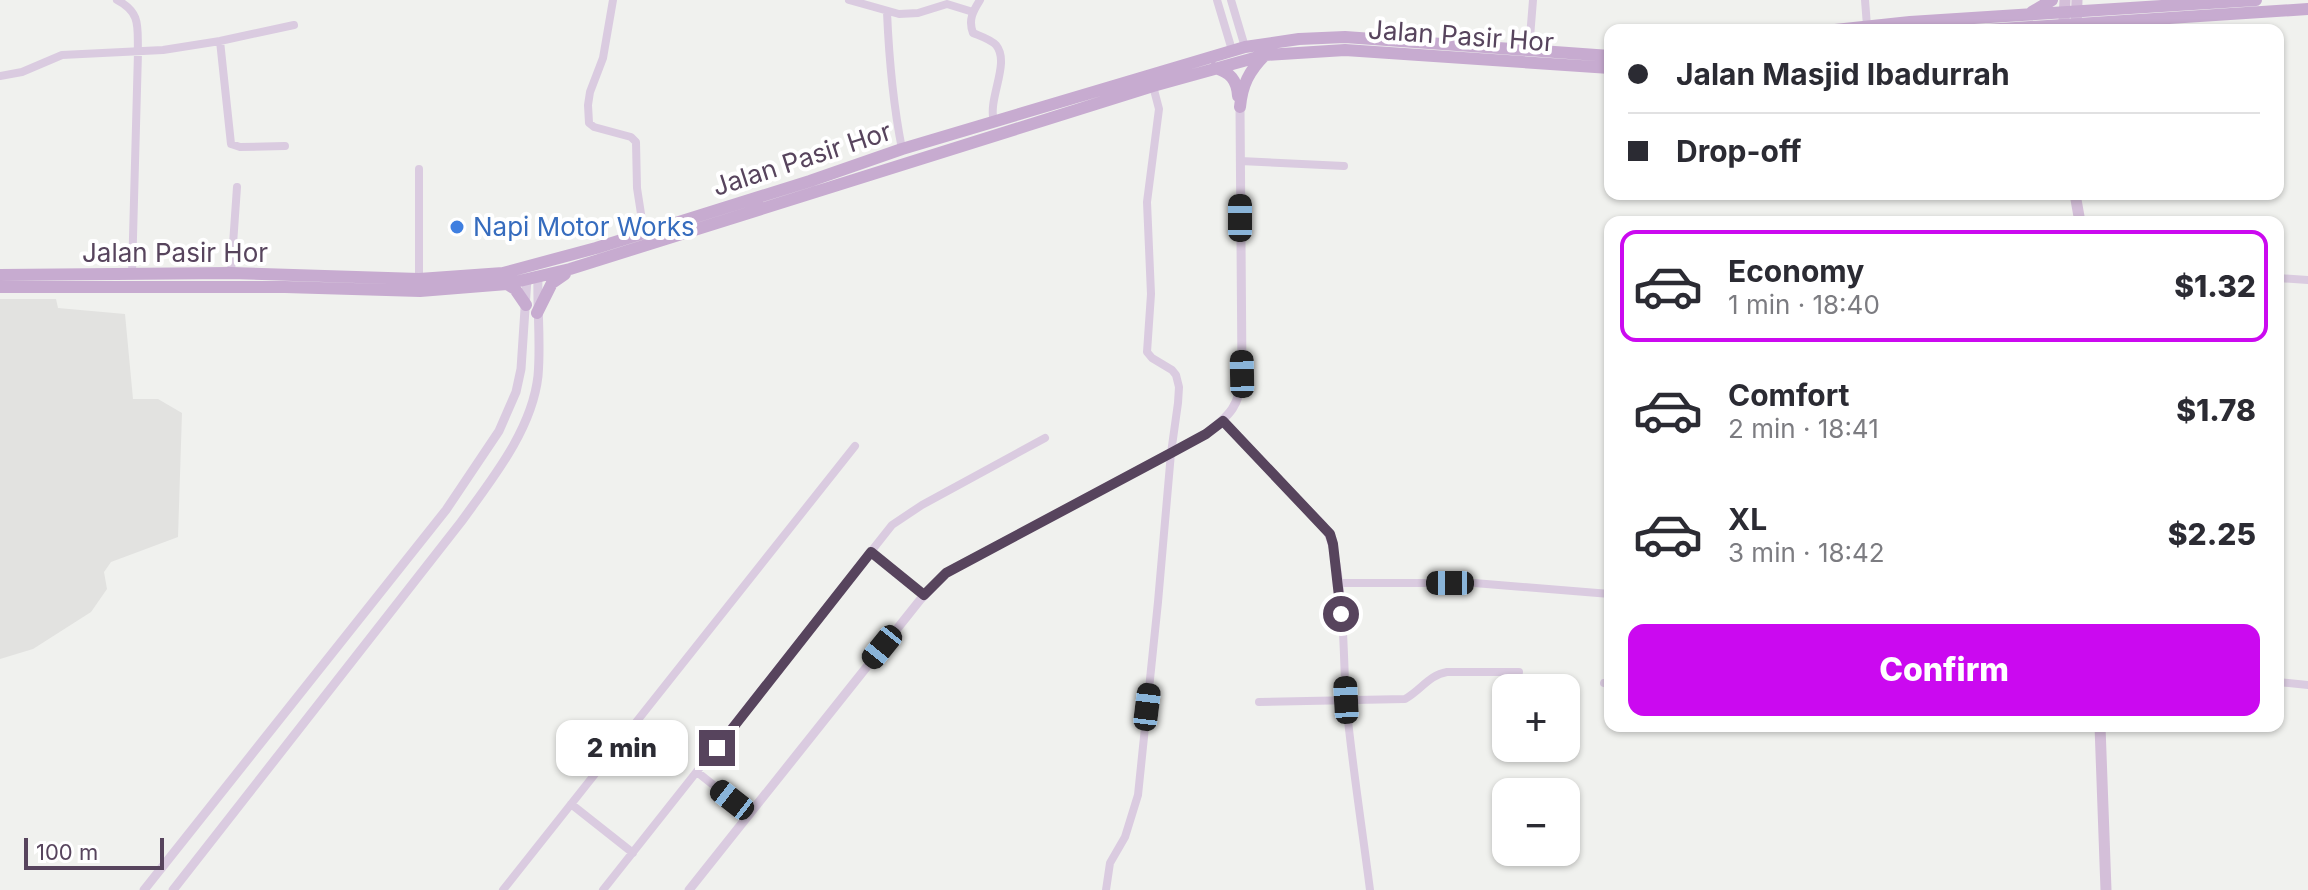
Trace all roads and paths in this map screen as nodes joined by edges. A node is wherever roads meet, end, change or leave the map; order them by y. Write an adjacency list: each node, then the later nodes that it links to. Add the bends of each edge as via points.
1 (117, 0): 25 (street, via 136,18)
2 (613, 0): 40 (street, via 587,113 594,127 636,142)
3 (849, 0): 14 (street)
4 (980, 0): 15 (street)
5 (1217, 0): 23 (street)
6 (1231, 0): 23 (street)
7 (1533, 0): 24 (street)
8 (1865, 0): 18 (street)
9 (2052, 0): 19 (main road)
10 (2101, 0): 12 (main road)
11 (2256, 0): 12 (main road)
12 (2127, 9): 16 (main road)
13 (2308, 9): 17 (main road)
14 (887, 12): 15 (street, via 918,13 947,4); 35 (street)
15 (973, 12): 33 (street, via 973,33 996,45 1001,54 991,109)
16 (2070, 17): 17 (main road); 19 (main road)
17 (2118, 22): 20 (main road)
18 (1867, 24)
19 (2030, 24)
20 (2113, 24)
21 (294, 25): 22 (street)
22 (220, 41): 25 (street); 34 (street, via 231,144)
23 (1238, 49): 24 (main road, Jalan Pasir Hor, via 1345,37); 33 (main road, Jalan Pasir Hor)
24 (1529, 50): 27 (main road, Jalan Pasir Hor)
25 (138, 52): 30 (street, via 62,55); 43 (street)
26 (1265, 55): 28 (main road, Jalan Pasir Hor); 29 (main road, Jalan Pasir Hor, via 1345,50); 32 (main road, via 1245,80)
27 (1604, 56)
28 (1215, 68): 31 (main road, Jalan Pasir Hor); 32 (main road, via 1233,78)
29 (1604, 68)
30 (0, 76)
31 (1153, 86): 41 (main road, Jalan Pasir Hor); 56 (street, via 1159,109 1147,202 1147,352 1172,370 1179,387)
32 (1240, 107): 36 (street)
33 (994, 122): 35 (main road, Jalan Pasir Hor)
34 (285, 146)
35 (902, 149): 40 (main road, Jalan Pasir Hor)
36 (1240, 161): 37 (street); 53 (street, via 1242,374 1238,398)
37 (1344, 166)
38 (419, 169): 47 (street)
39 (237, 187): 42 (street)
40 (644, 233): 47 (main road, Jalan Pasir Hor, via 503,273)
41 (570, 269): 45 (main road, Jalan Pasir Hor); 52 (main road, via 552,283)
42 (231, 273): 43 (main road, Jalan Pasir Hor); 47 (main road, Jalan Pasir Hor)
43 (132, 274): 44 (main road, Jalan Pasir Hor)
44 (0, 275)
45 (533, 278): 49 (main road, Jalan Pasir Hor); 51 (street); 52 (street)
46 (2284, 278): 48 (street)
47 (419, 279)
48 (2308, 280)
49 (507, 284): 50 (main road, Jalan Pasir Hor, via 420,291); 51 (main road)
50 (0, 287)
51 (526, 305): 61 (street, via 521,369 499,431 446,510)
52 (537, 313): 62 (street, via 538,379 515,441 490,483)
53 (1223, 421): 56 (street); 58 (street, via 1330,534)
54 (1045, 438): 57 (street, via 922,505 892,525)
55 (855, 446): 70 (street)
56 (1171, 453): 60 (street, via 946,573); 78 (street, via 1138,795 1130,825 1110,863)
57 (871, 552): 60 (street); 69 (street)
58 (1338, 583): 59 (street, via 1474,583); 66 (street)
59 (1604, 594)
60 (924, 595): 71 (street)
61 (355, 625): 62 (street); 73 (street)
62 (370, 638): 74 (street)
63 (1519, 672): 66 (street, via 1447,672 1435,674 1405,699)
64 (2284, 683): 65 (street)
65 (2308, 685)
66 (1346, 700): 67 (street); 79 (street)
67 (1259, 702)
68 (2100, 732): 80 (main road)
69 (697, 772): 71 (street); 72 (street)
70 (571, 804): 72 (street); 75 (street)
71 (750, 814): 77 (street)
72 (633, 853): 76 (street)
73 (144, 890)
74 (173, 890)
75 (503, 890)
76 (603, 890)
77 (689, 890)
78 (1106, 890)
79 (1370, 890)
80 (2106, 890)

